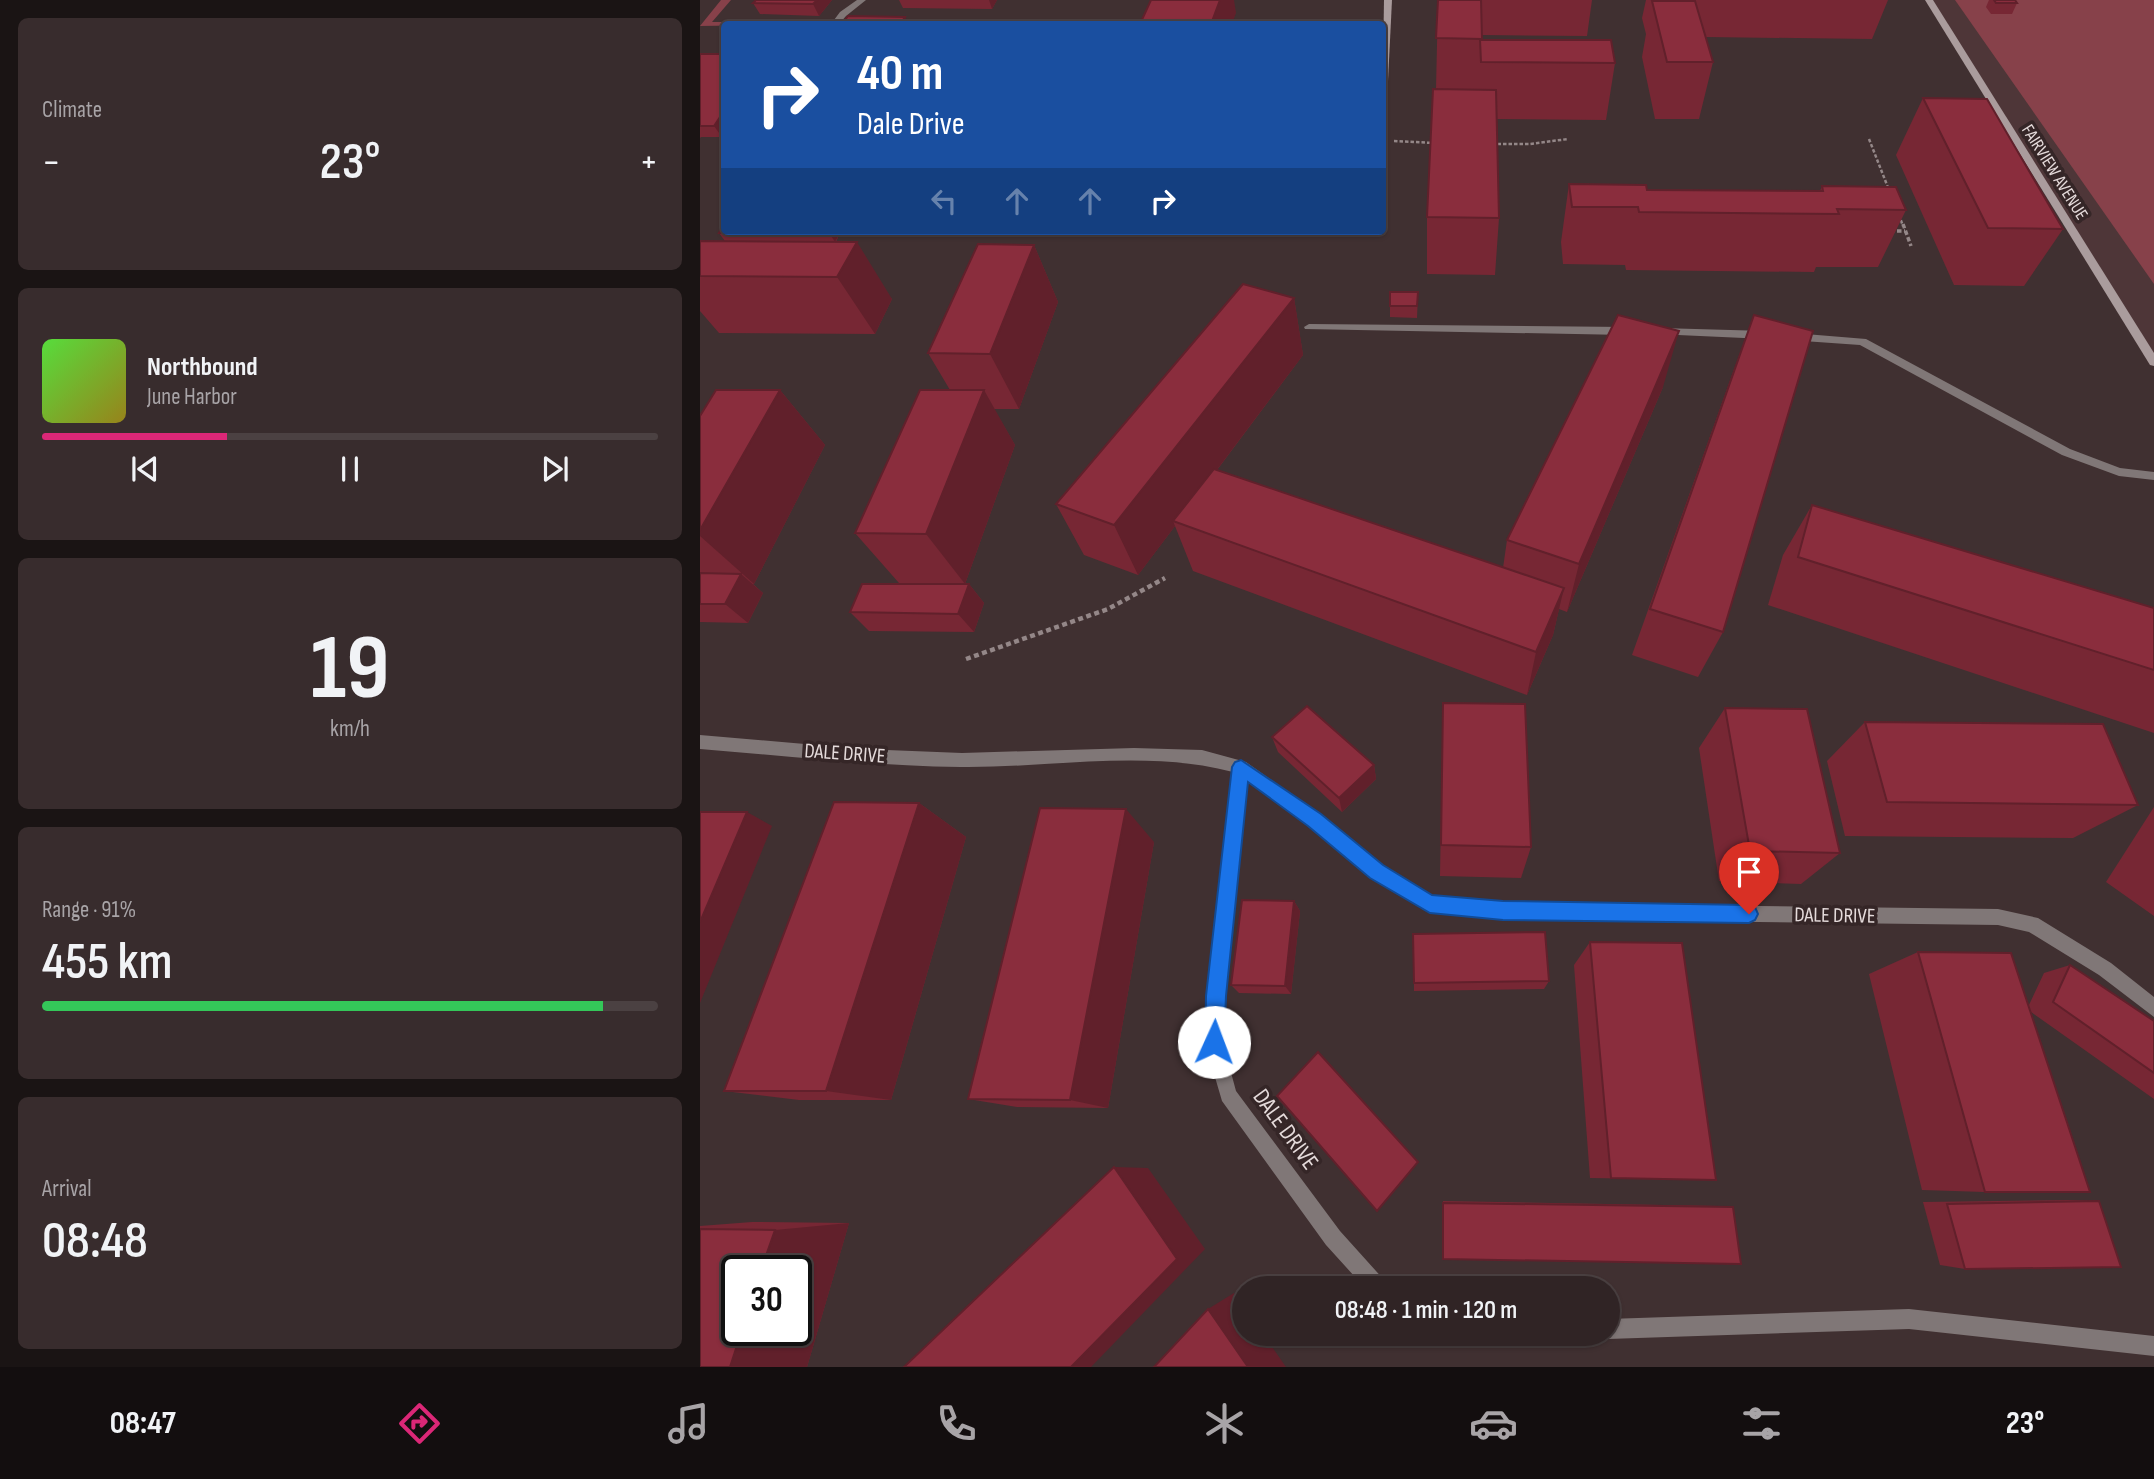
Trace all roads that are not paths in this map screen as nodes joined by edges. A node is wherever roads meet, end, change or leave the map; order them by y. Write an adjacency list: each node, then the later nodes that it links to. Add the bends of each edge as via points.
1 (862, 0): 4 (street)
2 (1388, 0): 5 (street)
3 (1929, 0): 9 (street, FAIRVIEW AVENUE)
4 (837, 21)
5 (1386, 40)
6 (1309, 327): 7 (street)
7 (1638, 331)
8 (1650, 332): 10 (street, via 1862,342 2066,452 2119,472)
9 (2154, 362)
10 (2154, 476)
11 (700, 742): 12 (street, DALE DRIVE, via 962,761 1202,757)
12 (1241, 767): 13 (street, DALE DRIVE, via 1377,872 1430,904 1503,911 1998,917 2032,924 2105,969); 14 (street, DALE DRIVE, via 1214,1042 1228,1095 1333,1238)
13 (2154, 1008)
14 (1367, 1276)
15 (1620, 1329): 16 (street, via 1909,1319)
16 (2154, 1346)

